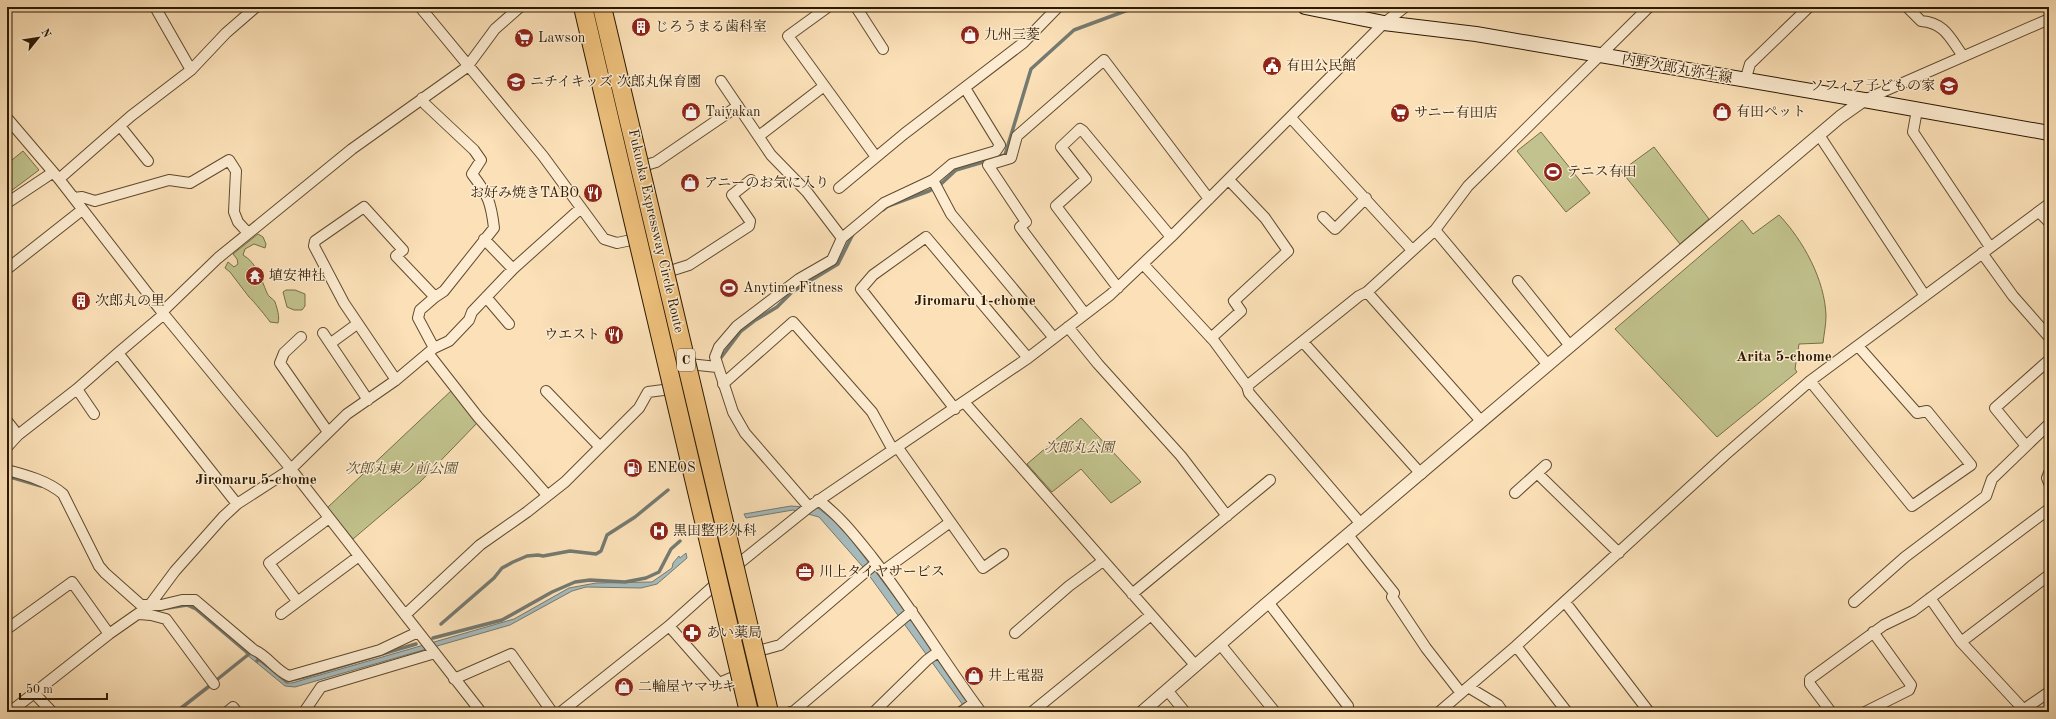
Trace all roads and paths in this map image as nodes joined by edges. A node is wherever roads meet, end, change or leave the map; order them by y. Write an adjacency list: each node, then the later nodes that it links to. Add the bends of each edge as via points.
1 (155, 7): 21 (street)
2 (256, 7): 21 (street, via 226,33)
3 (420, 7): 20 (street)
4 (520, 7): 20 (street, via 495,29)
5 (583, 7): 183 (highway, Fukuoka Expressway Circle Route / C, bridge)
6 (602, 7): 184 (highway, Fukuoka Expressway Circle Route / C, bridge)
7 (828, 7): 24 (street, via 788,36)
8 (856, 7): 17 (street)
9 (1058, 7): 25 (street, via 1023,43)
10 (1305, 7): 16 (main road, 内野次郎丸弥生線)
11 (1405, 7): 16 (street)
12 (1649, 7): 18 (street)
13 (1809, 7): 23 (street, via 1750,64)
14 (1907, 7): 19 (street, via 1921,21 1933,22 1944,30)
15 (2049, 19): 19 (street)
16 (1384, 22): 18 (main road, 内野次郎丸弥生線, via 1476,34); 31 (street)
17 (883, 49)
18 (1599, 56): 23 (main road, 内野次郎丸弥生線); 54 (street, via 1468,186)
19 (1963, 56): 27 (street)
20 (468, 67): 26 (street); 49 (street, via 543,156)
21 (191, 70): 32 (street)
22 (721, 81): 28 (street)
23 (1745, 81): 27 (main road, 内野次郎丸弥生線)
24 (824, 86): 35 (street); 36 (street)
25 (965, 88): 36 (street); 41 (street, via 1000,145 996,151 952,164)
26 (422, 98): 55 (street, via 352,149); 58 (street, via 481,160 472,174 491,204 494,228)
27 (1864, 100): 29 (main road, 内野次郎丸弥生線); 34 (street)
28 (738, 106): 35 (street); 38 (street, via 656,162)
29 (1917, 110): 33 (main road, 内野次郎丸弥生線); 61 (street, via 1913,132)
30 (7, 118): 39 (street)
31 (1291, 118): 42 (street); 45 (street)
32 (120, 126): 37 (street); 39 (street)
33 (2049, 134)
34 (1819, 135): 70 (street); 84 (street)
35 (759, 136): 57 (street, via 771,155 807,192)
36 (876, 157): 43 (street)
37 (148, 161)
38 (643, 166)
39 (56, 176): 44 (street); 47 (street)
40 (751, 180): 65 (street, via 732,195 750,221 749,226 689,265)
41 (933, 180): 57 (street, via 884,203); 80 (street, via 952,214)
42 (1229, 180): 46 (street); 81 (street, via 1265,218 1288,251 1234,301 1241,311)
43 (840, 188)
44 (74, 198): 50 (street); 55 (street, via 95,200 169,180 190,183 229,160 236,170 234,212 238,222)
45 (1366, 198): 52 (street, via 1335,229); 60 (street)
46 (1209, 199): 56 (street); 73 (street, via 1104,60 1017,136 1011,158 988,165 1026,222 1020,227)
47 (7, 203)
48 (2049, 204): 51 (street)
49 (581, 208): 59 (street, via 604,240 617,243); 64 (street)
50 (82, 210): 63 (street); 72 (street)
51 (2039, 212): 53 (street); 61 (street)
52 (1323, 217)
53 (2049, 222)
54 (1435, 230): 60 (street); 91 (street)
55 (248, 233): 72 (street, via 213,263)
56 (1171, 237): 62 (street); 67 (street, via 1080,129 1061,147 1086,179 1056,206)
57 (842, 238): 92 (street, via 832,260 800,279 737,326 719,347 715,357)
58 (484, 239): 64 (street); 69 (street, via 444,291)
59 (636, 239)
60 (1412, 250): 68 (street)
61 (1986, 250): 70 (street); 79 (street, via 2013,296)
62 (1143, 264): 67 (street); 81 (street)
63 (7, 268)
64 (513, 269): 71 (street)
65 (667, 272)
66 (1518, 281): 84 (street)
67 (1118, 288): 73 (street)
68 (1367, 292): 82 (street, via 1358,296); 105 (street)
69 (435, 296): 74 (street, via 396,256 403,250 364,207 315,241 314,246); 86 (street, via 420,310 418,318)
70 (1925, 296): 85 (street)
71 (486, 297): 75 (street); 86 (street, via 450,341)
72 (163, 313): 87 (street); 114 (street)
73 (1085, 314): 76 (street)
74 (357, 324): 83 (street); 93 (street)
75 (509, 324)
76 (1068, 327): 80 (street); 127 (street, via 1181,456)
77 (323, 333): 83 (street)
78 (301, 337): 107 (street, via 284,353 280,363)
79 (2049, 337)
80 (1054, 338): 88 (street)
81 (1210, 338): 96 (street)
82 (1303, 342): 96 (street); 117 (street)
83 (331, 343): 100 (street)
84 (1570, 346): 91 (street)
85 (1858, 346): 94 (street); 94 (street, via 1917,413 1928,411 1971,464 1912,506)
86 (431, 351): 93 (street); 122 (street, via 478,417)
87 (118, 352): 97 (street); 124 (street)
88 (1028, 358): 101 (street); 102 (street, via 926,237 873,275 861,289)
89 (2049, 360): 110 (street, via 1995,408)
90 (689, 364): 92 (street)
91 (1548, 365): 105 (street)
92 (717, 367): 95 (street)
93 (396, 380): 100 (street)
94 (1810, 381): 132 (street)
95 (723, 384): 112 (street, via 793,322 872,412); 125 (street, via 733,412 745,433)
96 (1247, 386): 130 (street, via 1250,393)
97 (77, 389): 103 (street); 108 (street)
98 (671, 389): 111 (street, via 648,392 639,408)
99 (546, 391): 111 (street)
100 (368, 400): 107 (street, via 347,414)
101 (964, 402): 102 (street); 135 (street)
102 (955, 409): 112 (street)
103 (94, 414)
104 (7, 421): 108 (street)
105 (1481, 422): 117 (street)
106 (2049, 424): 110 (street)
107 (328, 432): 114 (street)
108 (18, 435): 109 (street)
109 (7, 446)
110 (2026, 446): 144 (street, via 1992,479 1986,496 1905,556)
111 (600, 447): 122 (street)
112 (895, 449): 123 (street); 129 (street)
113 (1546, 465): 116 (street)
114 (291, 469): 124 (street); 128 (street)
115 (7, 470): 145 (street, via 56,487 63,494 99,566 129,596 141,605)
116 (1537, 473): 121 (street); 132 (street)
117 (1421, 474): 130 (street)
118 (2049, 474): 120 (street)
119 (1270, 480): 127 (street)
120 (2049, 483)
121 (1515, 493)
122 (548, 495): 150 (street, via 480,545)
123 (818, 500): 125 (street); 136 (street, via 840,520)
124 (237, 504): 145 (street, via 175,571)
125 (808, 507): 151 (street, via 737,565)
126 (2049, 509): 140 (street)
127 (1227, 516): 139 (street)
128 (329, 518): 134 (street); 141 (street, via 269,563)
129 (949, 523): 133 (street, via 983,568); 137 (street)
130 (1360, 524): 131 (street)
131 (1348, 535): 142 (street); 168 (street, via 1394,594 1392,597 1426,648)
132 (1619, 553): 143 (street)
133 (1004, 554)
134 (359, 556): 141 (street); 150 (street)
135 (1103, 561): 139 (street); 155 (street, via 1069,586)
136 (875, 564): 137 (street); 160 (street, via 780,645)
137 (883, 571): 146 (street)
138 (2049, 576): 157 (street)
139 (1132, 594): 149 (street)
140 (1930, 598): 154 (street, via 1913,611); 157 (street)
141 (297, 602): 148 (street)
142 (1268, 602): 158 (street); 172 (street)
143 (1565, 602): 159 (street); 196 (street)
144 (1854, 602)
145 (149, 606): 147 (street); 153 (street, via 195,600 289,676 380,650)
146 (912, 611): 161 (street); 185 (street)
147 (139, 614): 156 (street); 166 (street, via 166,619)
148 (281, 614)
149 (1151, 615): 163 (street); 189 (street)
150 (405, 616): 153 (street)
151 (669, 626): 164 (street, via 719,683); 182 (street)
152 (7, 629): 156 (street, via 72,582)
153 (418, 632): 162 (street)
154 (1873, 632): 197 (street, via 1810,679 1810,684); 198 (street, via 1911,684 1909,690)
155 (1015, 633)
156 (109, 634): 170 (street)
157 (1961, 642): 175 (street)
158 (1220, 644): 163 (street); 192 (street)
159 (1516, 646): 168 (street); 195 (street)
160 (758, 651)
161 (938, 652): 171 (street); 186 (street, via 926,660)
162 (434, 653): 165 (street); 179 (street, via 321,687)
163 (1196, 666): 167 (street)
164 (738, 675)
165 (454, 679): 180 (street); 181 (street, via 511,654)
166 (214, 684)
167 (1167, 690): 190 (street); 191 (street)
168 (1464, 690): 173 (street); 194 (street, via 1498,705)
169 (2049, 692): 175 (street)
170 (34, 693): 174 (street); 176 (street)
171 (974, 703): 187 (street); 188 (street)
172 (1348, 706)
173 (1452, 708): 193 (street)
174 (9, 710)
175 (2022, 711)
176 (52, 712)
177 (227, 712): 178 (street, via 233,707)
178 (237, 712)
179 (304, 712)
180 (481, 712)
181 (552, 712)
182 (561, 712)
183 (749, 712)
184 (770, 712)
185 (790, 712)
186 (874, 712)
187 (961, 712)
188 (981, 712)
189 (1032, 712)
190 (1142, 712)
191 (1185, 712)
192 (1275, 712)
193 (1438, 712)
194 (1503, 712)
195 (1567, 712)
196 (1649, 712)
197 (1831, 712)
198 (1865, 712)

